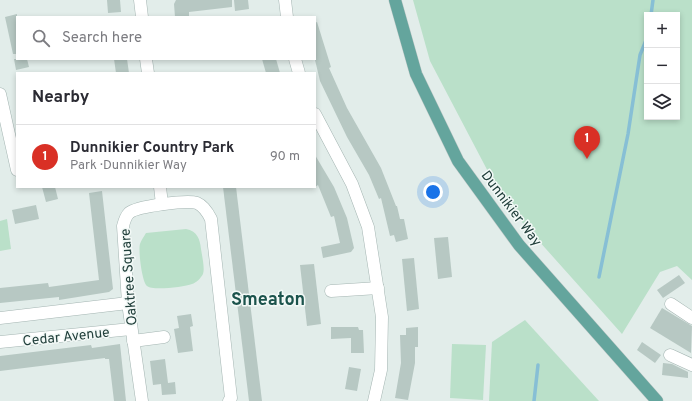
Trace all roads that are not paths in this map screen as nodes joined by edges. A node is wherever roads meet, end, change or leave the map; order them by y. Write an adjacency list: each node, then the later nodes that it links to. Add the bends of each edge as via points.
1 (140, 0): 4 (street)
2 (285, 0): 5 (street)
3 (395, 0): 30 (main road, Dunnikier Way, via 416,74 458,161 519,245)
4 (142, 16)
5 (287, 16)
6 (146, 60): 8 (street)
7 (295, 60): 9 (street)
8 (148, 72)
9 (300, 72)
10 (0, 94): 11 (street)
11 (2, 114): 13 (street)
12 (316, 116): 16 (street, via 352,184 368,228)
13 (16, 166)
14 (160, 188): 15 (street)
15 (162, 204): 18 (street, Oaktree Square, via 134,210 124,220); 28 (street, Oaktree Square, via 196,203 206,210 211,219)
16 (378, 288): 17 (street); 29 (street, via 382,317 381,370)
17 (331, 291)
18 (128, 303): 20 (street, Cedar Avenue); 22 (street, Oaktree Square)
19 (671, 304): 21 (street)
20 (0, 318)
21 (692, 318)
22 (132, 335): 23 (street, Cedar Avenue); 24 (street, Cedar Avenue); 27 (street, Oaktree Square)
23 (164, 337)
24 (0, 342)
25 (670, 355): 26 (street)
26 (692, 365)
27 (142, 401)
28 (229, 401)
29 (374, 401)
30 (657, 401)

